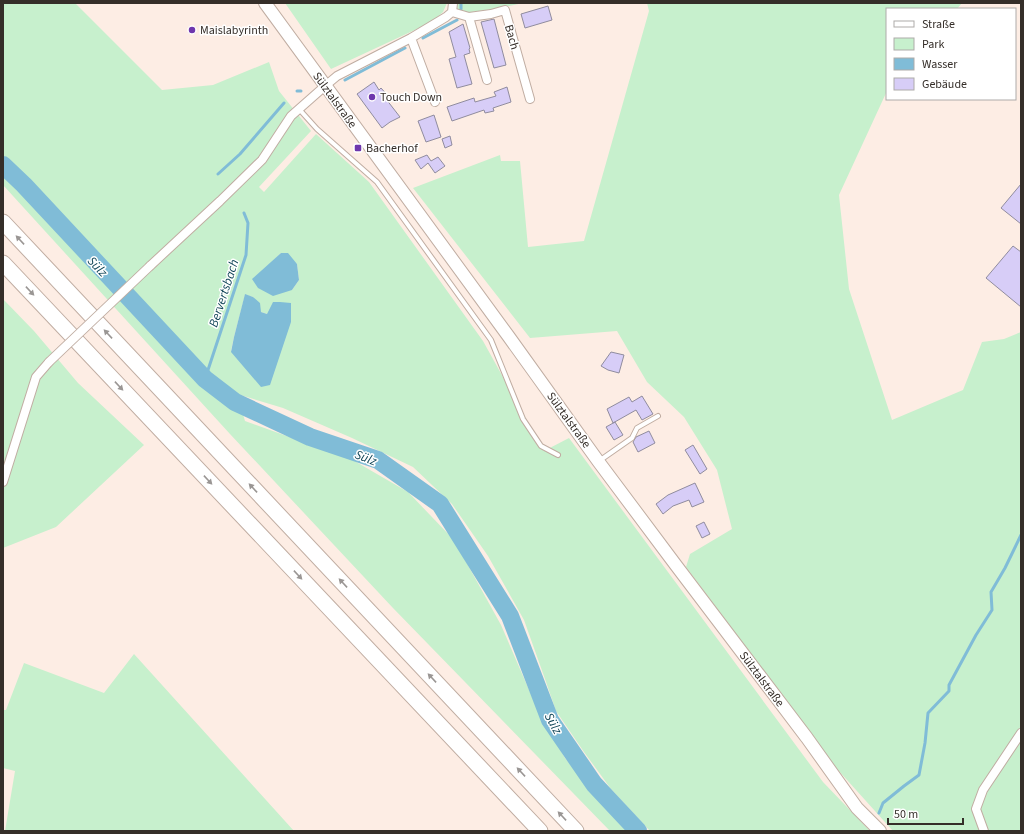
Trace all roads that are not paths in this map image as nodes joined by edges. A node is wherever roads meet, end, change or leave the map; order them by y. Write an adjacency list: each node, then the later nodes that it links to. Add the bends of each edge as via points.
1 (265, 3): 6 (main road, Sülztalstraße)
2 (452, 7): 3 (street, Bach); 4 (street, Bach, via 446,17)
3 (469, 17): 5 (street); 7 (street, Bach, via 505,10)
4 (411, 38): 6 (street, Bach, via 338,76); 8 (street)
5 (487, 80)
6 (325, 86): 9 (street, Bach); 14 (main road, Sülztalstraße)
7 (530, 99)
8 (435, 102)
9 (299, 109): 13 (lane, via 317,129 377,182 491,340 523,419 540,446); 15 (street, Bach, bridge, via 291,116 262,160 36,377)
10 (3, 222): 18 (highway, one-way to 10)
11 (3, 263): 17 (highway, one-way to 17)
12 (658, 416): 14 (lane, via 637,428 632,438)
13 (558, 455)
14 (598, 461): 19 (main road, Sülztalstraße, via 803,732 857,808)
15 (3, 482)
16 (1021, 733): 20 (street, via 983,790 976,808)
17 (540, 831)
18 (576, 831)
19 (880, 831)
20 (984, 831)

